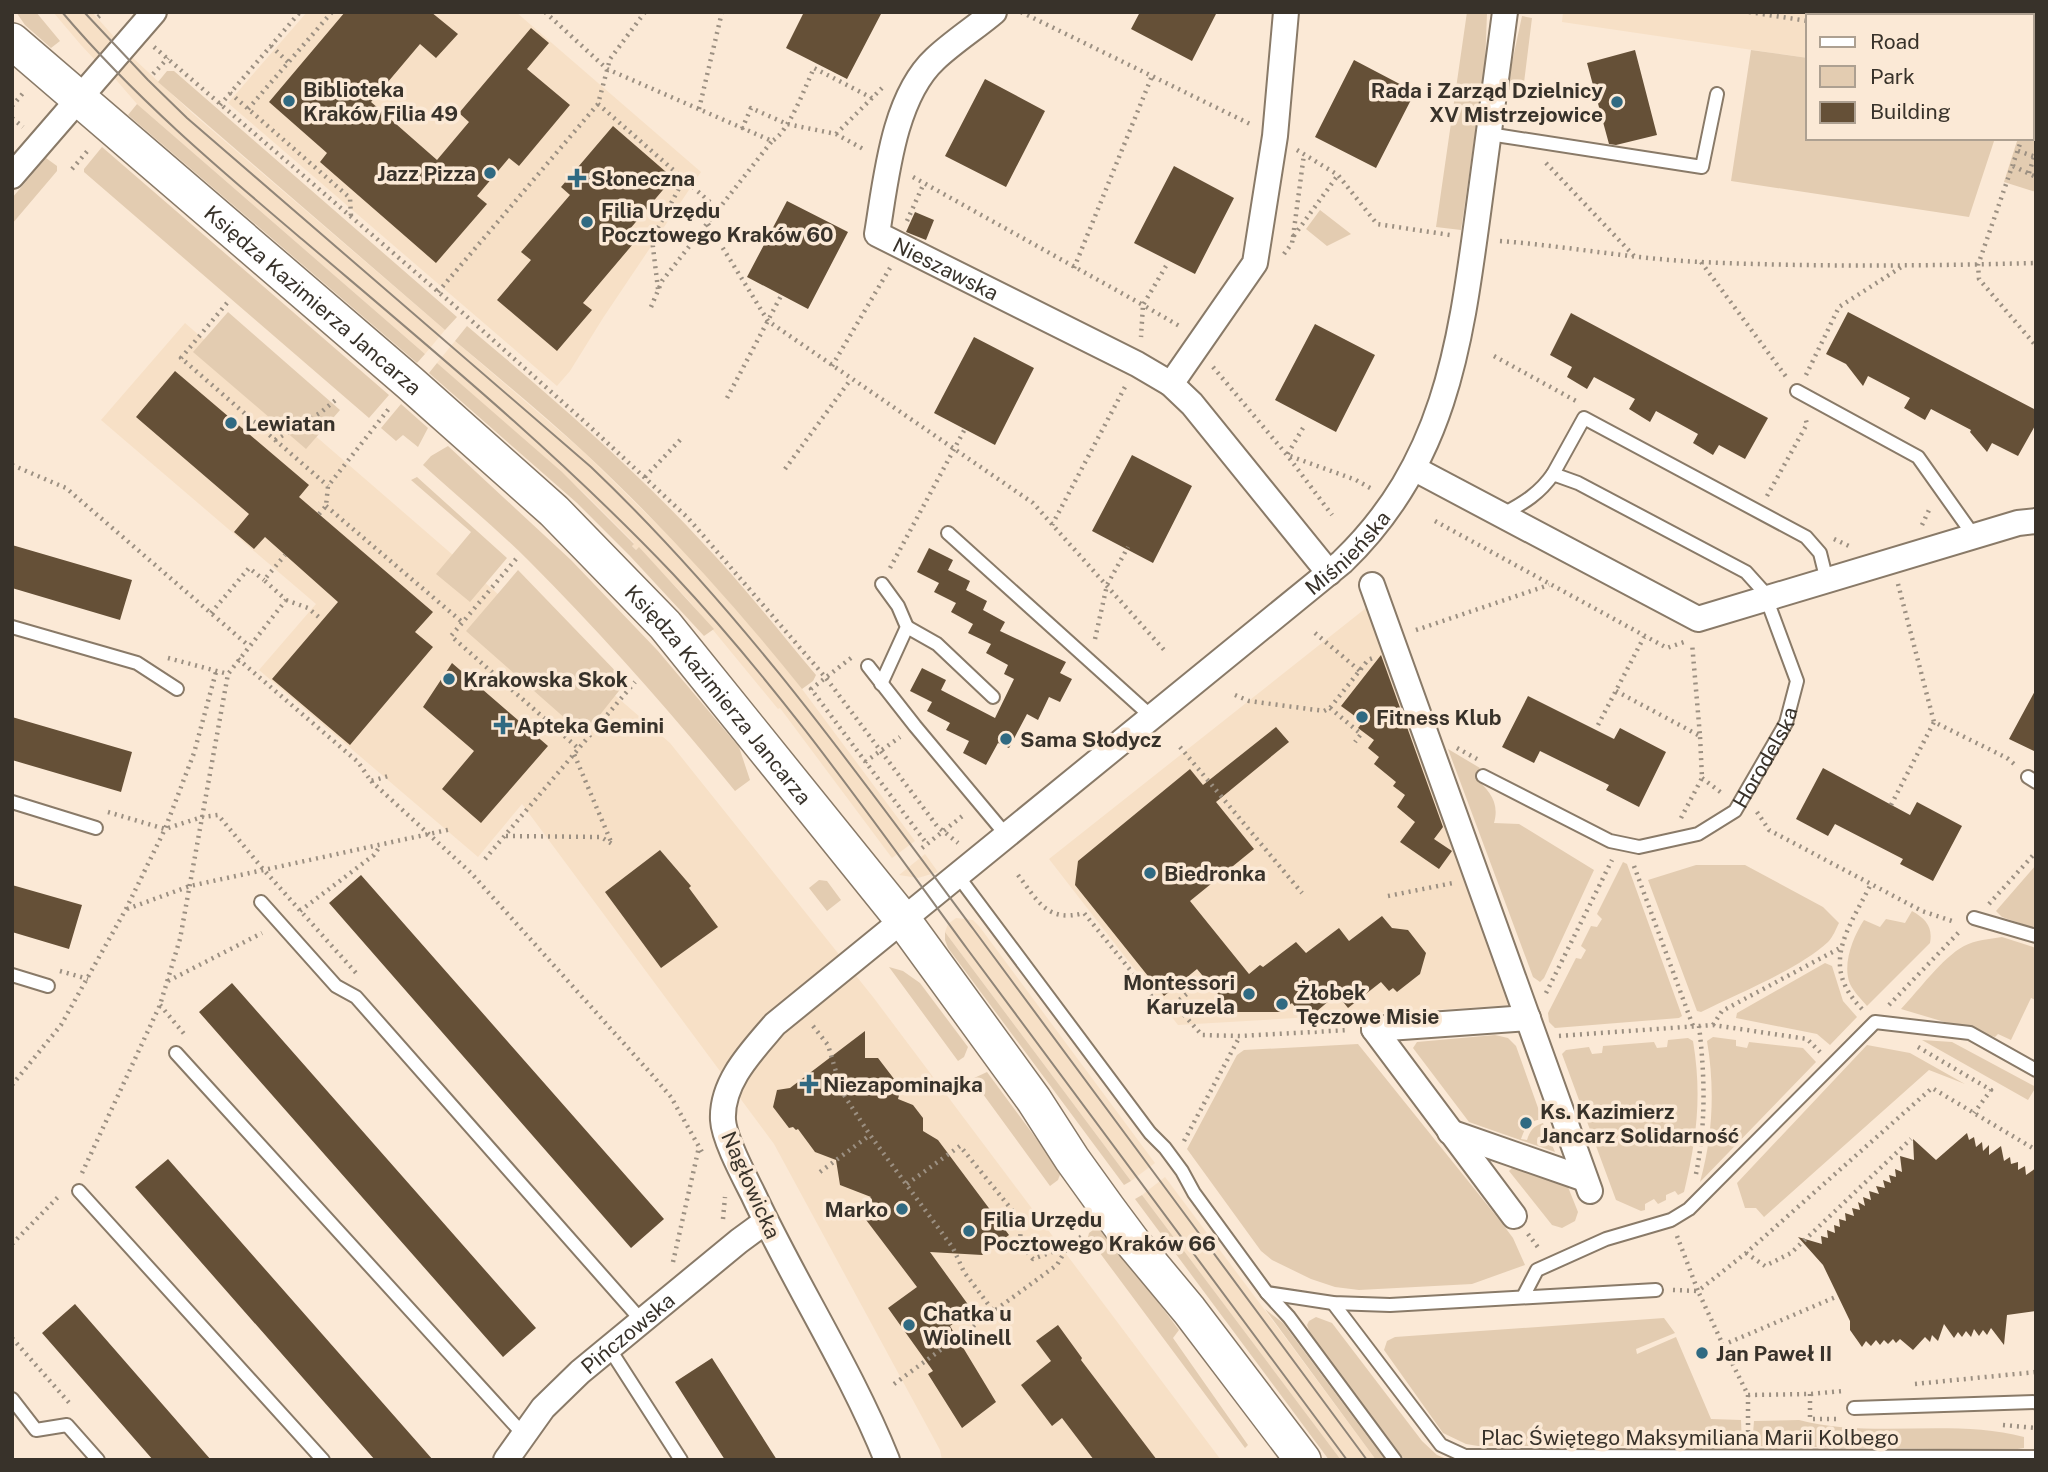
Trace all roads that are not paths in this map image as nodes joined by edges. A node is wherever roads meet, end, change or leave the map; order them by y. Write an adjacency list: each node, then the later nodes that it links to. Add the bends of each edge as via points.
1 (154, 12): 7 (street)
2 (994, 12): 10 (street, Nieszawska, via 933,60 912,90 889,164 877,234)
3 (1286, 12): 10 (street, via 1275,136 1255,263)
4 (1505, 12): 8 (street, Miśnieńska)
5 (12, 41): 7 (street, Księdza Kazimierza Jancarza)
6 (1717, 94): 8 (lane, via 1702,167)
7 (79, 99): 9 (street); 36 (street, Księdza Kazimierza Jancarza, via 554,511 665,625)
8 (1489, 134): 12 (street, Miśnieńska, via 1461,336 1443,402)
9 (12, 177)
10 (1171, 384): 18 (street, Nieszawska)
11 (1797, 391): 17 (lane, via 1918,457)
12 (1415, 469): 14 (street); 18 (street, Miśnieńska, via 1356,548)
13 (1553, 474): 14 (lane, via 1538,492); 19 (lane, via 1584,418 1806,537 1820,553); 22 (lane, Horodelska, via 1746,572)
14 (1503, 514): 22 (street, via 1698,619)
15 (2036, 521): 17 (street)
16 (948, 533): 29 (lane)
17 (1973, 536): 19 (street)
18 (1328, 573): 29 (street, Miśnieńska)
19 (1827, 581): 22 (street)
20 (882, 584): 24 (lane)
21 (1372, 585): 41 (street)
22 (1766, 600): 30 (lane, Horodelska, via 1797,681 1786,723 1735,811 1726,817 1698,834 1639,847 1627,845 1610,841)
23 (12, 627): 27 (lane, via 142,665)
24 (907, 627): 26 (lane); 28 (lane, via 937,644)
25 (868, 666): 26 (lane)
26 (881, 684): 33 (lane)
27 (177, 689)
28 (993, 697)
29 (1153, 718): 33 (street, Miśnieńska)
30 (1483, 776)
31 (12, 802): 32 (lane)
32 (96, 828)
33 (1007, 836): 34 (street, Miśnieńska)
34 (957, 876): 36 (street, Miśnieńska); 49 (lane, via 1165,1148)
35 (261, 902): 52 (lane, via 336,986 356,997)
36 (903, 920): 47 (street, Nagłowicka, via 775,1024 745,1061 725,1096 723,1122); 64 (street, Księdza Kazimierza Jancarza, via 1121,1227)
37 (1970, 921): 38 (lane)
38 (2036, 936)
39 (12, 975): 40 (lane)
40 (48, 986)
41 (1531, 1028): 44 (street, via 1374,1029); 44 (street, via 1588,1185)
42 (176, 1053): 57 (lane)
43 (2036, 1070): 50 (lane, via 1970,1033 1875,1022 1689,1209 1671,1220 1606,1239 1537,1270)
44 (1450, 1132): 46 (street)
45 (79, 1191): 60 (lane)
46 (1514, 1216)
47 (765, 1222): 52 (street, Pińczowska); 63 (street, Nagłowicka, via 849,1376)
48 (1656, 1290): 50 (lane)
49 (1268, 1293): 51 (lane); 65 (lane)
50 (1523, 1297): 51 (lane, via 1390,1305)
51 (1333, 1303): 58 (lane, Plac Świętego Maksymiliana Marii Kolbego, via 1441,1445 1465,1456)
52 (642, 1321): 53 (street, Pińczowska)
53 (609, 1348): 57 (street, Pińczowska, via 543,1408); 62 (lane)
54 (12, 1399): 59 (lane, via 36,1430 67,1425)
55 (2036, 1402): 56 (lane)
56 (1854, 1408)
57 (523, 1434): 61 (street, Pińczowska)
58 (2036, 1457)
59 (98, 1460)
60 (323, 1460)
61 (506, 1460)
62 (681, 1460)
63 (887, 1460)
64 (1303, 1460)
65 (1395, 1460)

